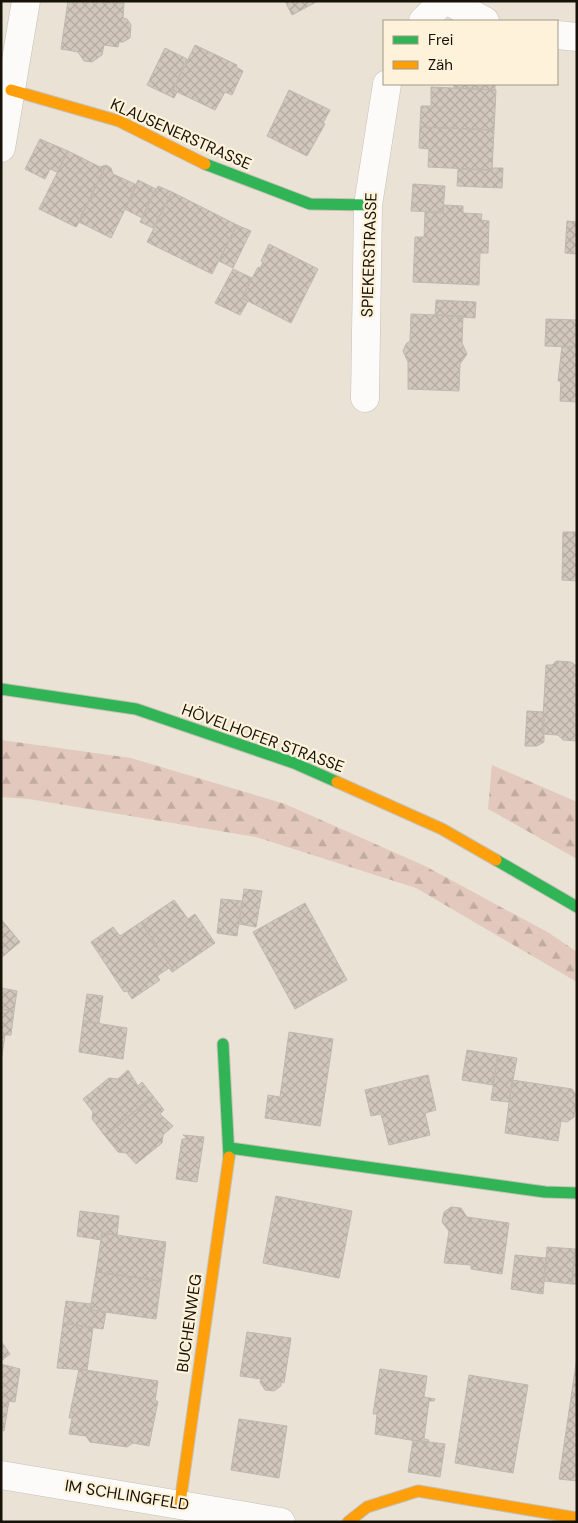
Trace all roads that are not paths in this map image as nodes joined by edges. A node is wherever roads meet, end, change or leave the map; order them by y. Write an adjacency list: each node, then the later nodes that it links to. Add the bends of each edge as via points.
1 (26, 1): 9 (street)
2 (443, 1): 4 (street)
3 (448, 1): 5 (street)
4 (424, 20)
5 (483, 20)
6 (558, 35): 7 (street)
7 (577, 37)
8 (387, 85): 11 (street, SPIEKERSTRASSE)
9 (11, 90): 10 (street); 11 (street, KLAUSENERSTRASSE, via 119,121 218,170 310,204)
10 (1, 148)
11 (368, 205): 12 (street, SPIEKERSTRASSE)
12 (365, 398)
13 (1, 689): 14 (street, HÖVELHOFER STRASSE, via 136,709 294,763 442,829)
14 (577, 907)
15 (223, 1044): 16 (street, BUCHENWEG)
16 (230, 1148): 17 (street, via 545,1192); 19 (street, BUCHENWEG)
17 (577, 1193)
18 (1, 1475): 19 (street, IM SCHLINGFELD)
19 (180, 1503): 21 (street, IM SCHLINGFELD)
20 (577, 1518): 22 (street, via 418,1491 367,1507)
21 (281, 1522)
22 (348, 1522)

